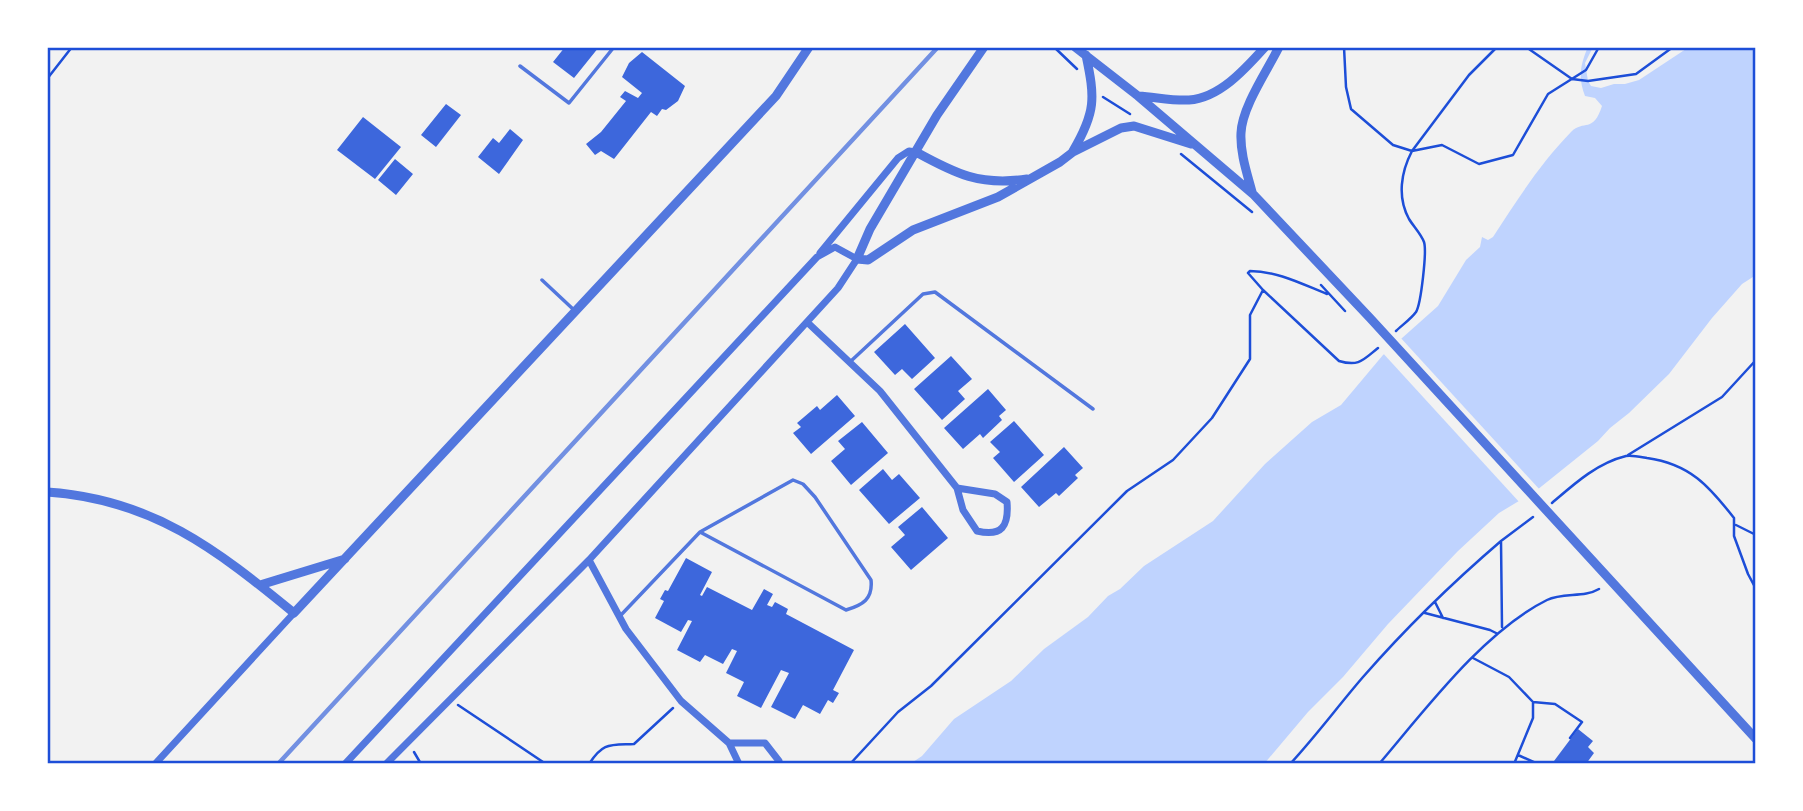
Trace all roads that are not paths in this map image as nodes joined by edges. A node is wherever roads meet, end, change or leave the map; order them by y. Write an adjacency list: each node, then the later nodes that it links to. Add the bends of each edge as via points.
1 (614, 47): 8 (lane, via 569,103)
2 (809, 47): 18 (street, via 776,96)
3 (984, 47): 11 (street)
4 (1075, 47): 7 (street)
5 (1265, 47): 9 (street, via 1216,92 1191,100)
6 (1279, 47): 14 (street, via 1245,113 1241,131 1242,158)
7 (1086, 55): 9 (street); 12 (street, via 1094,96)
8 (520, 66)
9 (1138, 96): 10 (street)
10 (1197, 146): 12 (street, via 1134,126 1103,135); 14 (street)
11 (916, 152): 13 (street, via 975,179); 15 (street, via 898,158); 16 (street)
12 (1073, 152): 13 (street)
13 (1031, 178): 16 (street, via 998,197 913,230 868,260)
14 (1253, 194): 30 (street)
15 (817, 257): 16 (street, via 835,247); 33 (street)
16 (857, 259): 19 (street)
17 (542, 280): 18 (lane)
18 (576, 312): 25 (street)
19 (807, 322): 20 (street); 26 (street)
20 (849, 363): 21 (lane, via 923,294 935,292); 22 (street, via 880,391)
21 (1093, 409)
22 (957, 488): 22 (street, via 963,510 977,531 990,534 1002,529 1009,518 1007,502 995,494)
23 (47, 492): 27 (street, via 122,505 170,524)
24 (700, 532): 24 (lane, via 793,480 815,497 871,580 872,591 862,605 846,610); 29 (lane)
25 (347, 558): 27 (street); 28 (street)
26 (589, 560): 29 (street); 34 (street)
27 (260, 585): 28 (street)
28 (294, 613): 32 (street)
29 (620, 617): 31 (street, via 681,701)
30 (1756, 739)
31 (729, 743): 35 (street); 36 (street, via 765,743)
32 (155, 764)
33 (345, 764)
34 (386, 764)
35 (740, 764)
36 (777, 764)

